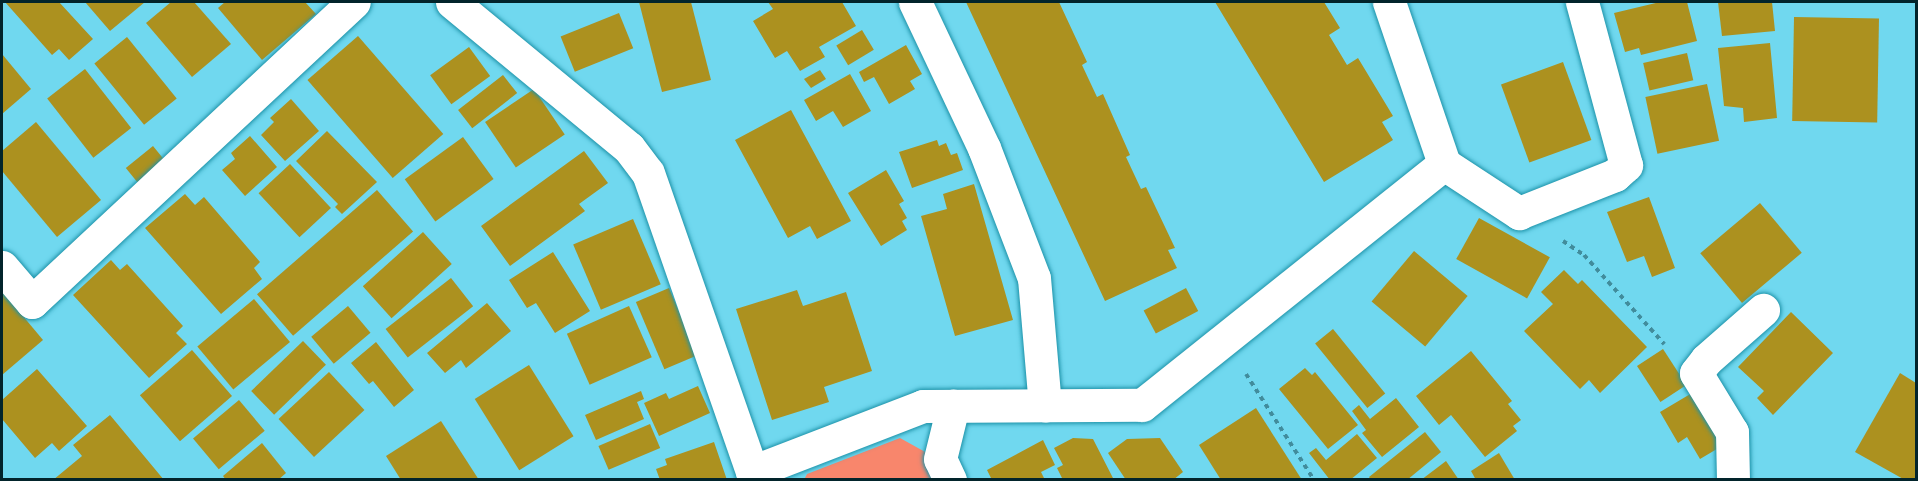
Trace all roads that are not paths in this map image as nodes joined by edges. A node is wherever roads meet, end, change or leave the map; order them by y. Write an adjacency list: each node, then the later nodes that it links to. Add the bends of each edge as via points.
1 (354, 2): 7 (street, via 32,302)
2 (452, 2): 11 (street, via 629,148 648,173)
3 (915, 2): 10 (street, via 984,148 1034,278)
4 (1389, 2): 6 (street)
5 (1582, 2): 6 (street, via 1626,165 1615,175 1519,213)
6 (1444, 164): 10 (street, via 1142,405)
7 (2, 267)
8 (1763, 310): 13 (street, via 1696,373 1732,432)
9 (953, 406): 10 (street); 11 (street, via 923,406); 12 (street, via 940,459)
10 (1045, 406)
11 (753, 476)
12 (950, 480)
13 (1732, 480)

